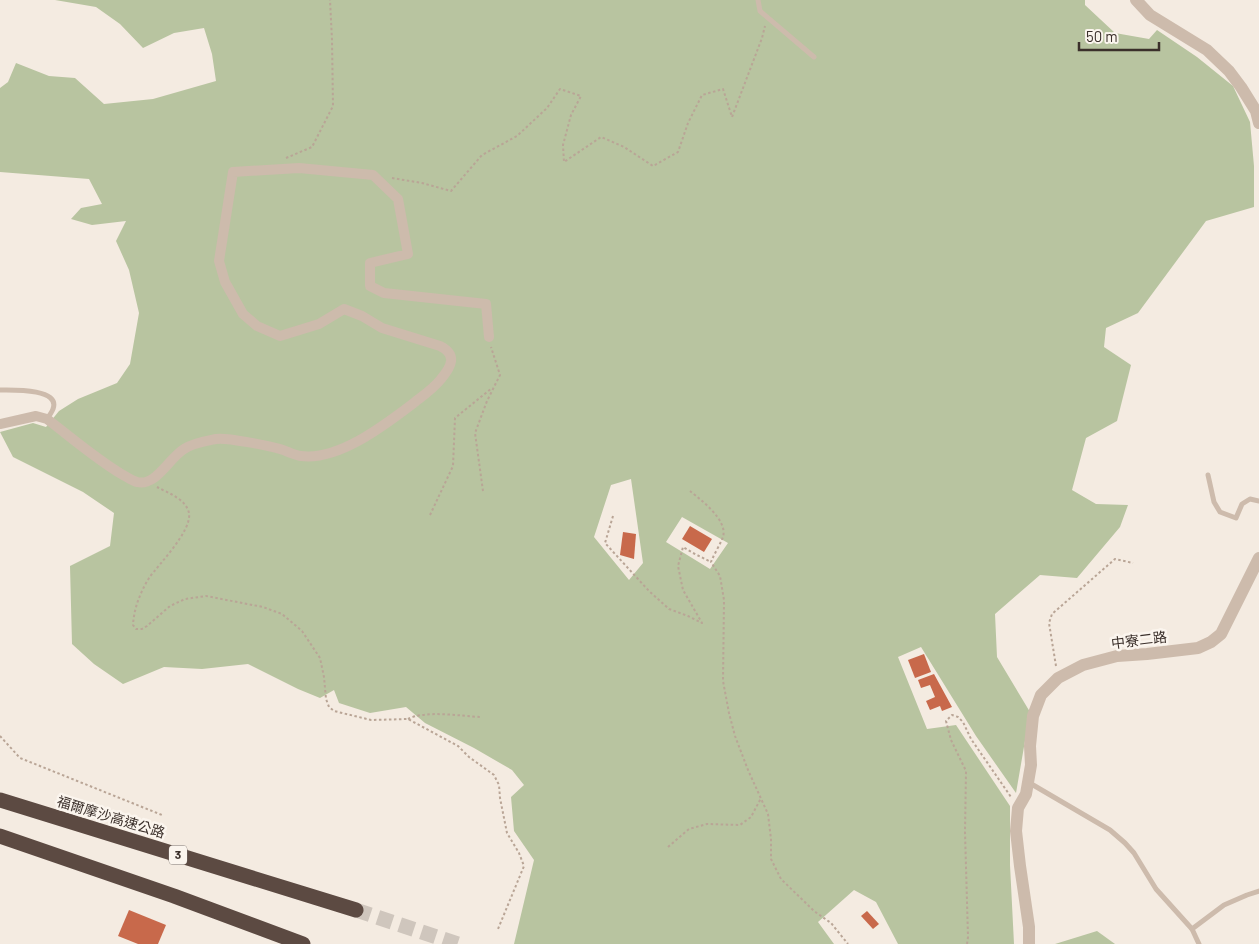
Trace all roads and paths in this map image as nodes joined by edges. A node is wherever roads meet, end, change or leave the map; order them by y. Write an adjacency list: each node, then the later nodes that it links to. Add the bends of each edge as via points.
1 (330, 0): 7 (path, via 332,106 312,148)
2 (758, 0): 4 (lane, via 760,12)
3 (1136, 0): 6 (street, via 1150,15 1207,50 1229,71 1256,111)
4 (766, 17): 5 (lane); 8 (path, via 762,38 732,117 723,89 702,95 678,152 653,166 602,136 564,162 563,145 581,96 560,89 547,108 517,136 482,155 451,191)
5 (814, 56)
6 (1259, 123)
7 (280, 161)
8 (373, 175): 9 (street, via 398,199 408,254 370,263 370,286 384,293 486,304); 15 (street, via 299,168 233,172 219,261 225,282 243,314 257,326 280,336 319,324 344,309 382,328 440,346 448,350 451,362 439,382 401,413 355,443 318,457 220,438 185,448 157,477)
9 (489, 337): 10 (path, via 500,375)
10 (494, 386): 16 (path, via 475,433); 19 (path, via 455,418 453,466)
11 (0, 390): 12 (lane, via 29,391 50,397 54,408)
12 (47, 419): 13 (street, via 36,416); 15 (street, via 112,468 136,482)
13 (0, 424)
14 (1208, 475): 18 (lane, via 1214,502 1220,512 1236,518 1242,504 1250,499)
15 (146, 482): 26 (path, via 174,495 189,514 187,526 149,578 136,606 133,626 136,629 147,626 170,606 185,599 206,596 263,607 282,614 302,631 320,658 328,707 371,720)
16 (483, 491)
17 (690, 491): 22 (path, via 720,521 724,535)
18 (1259, 501)
19 (430, 515)
20 (613, 516): 22 (path, via 605,543 648,592 669,609 702,623 683,590 678,566 683,547)
21 (1259, 558): 24 (street, 中寮二路, via 1220,634 1211,642 1198,648 1116,656 1083,665)
22 (710, 562): 29 (path, via 720,576 724,600 724,681 728,713)
23 (1134, 563): 24 (path, via 1115,559 1052,614 1049,623)
24 (1058, 678): 28 (street, 中寮二路, via 1041,695 1033,716 1031,765)
25 (480, 717): 26 (path, via 432,714)
26 (408, 719): 37 (path, via 458,746 494,775 499,785 507,833 524,866)
27 (0, 736): 32 (path, via 20,758)
28 (1027, 781): 31 (street, 中寮二路, via 1026,794); 38 (lane, via 1125,842 1156,889)
29 (761, 798): 34 (path, via 751,817 740,825 707,824 689,829); 40 (path, via 768,814 771,859 781,879 831,923)
30 (0, 800): 36 (highway, 福爾摩沙高速公路 / 3)
31 (1018, 808): 41 (path, via 963,722 952,715 946,721 966,771); 42 (street, 中寮二路, via 1016,831)
32 (162, 815)
33 (0, 836): 39 (highway)
34 (668, 847)
35 (1259, 891): 38 (lane, via 1224,905)
36 (356, 910)
37 (498, 929)
38 (1192, 929): 43 (lane)
39 (303, 944)
40 (848, 944)
41 (967, 944)
42 (1029, 944)
43 (1199, 944)

